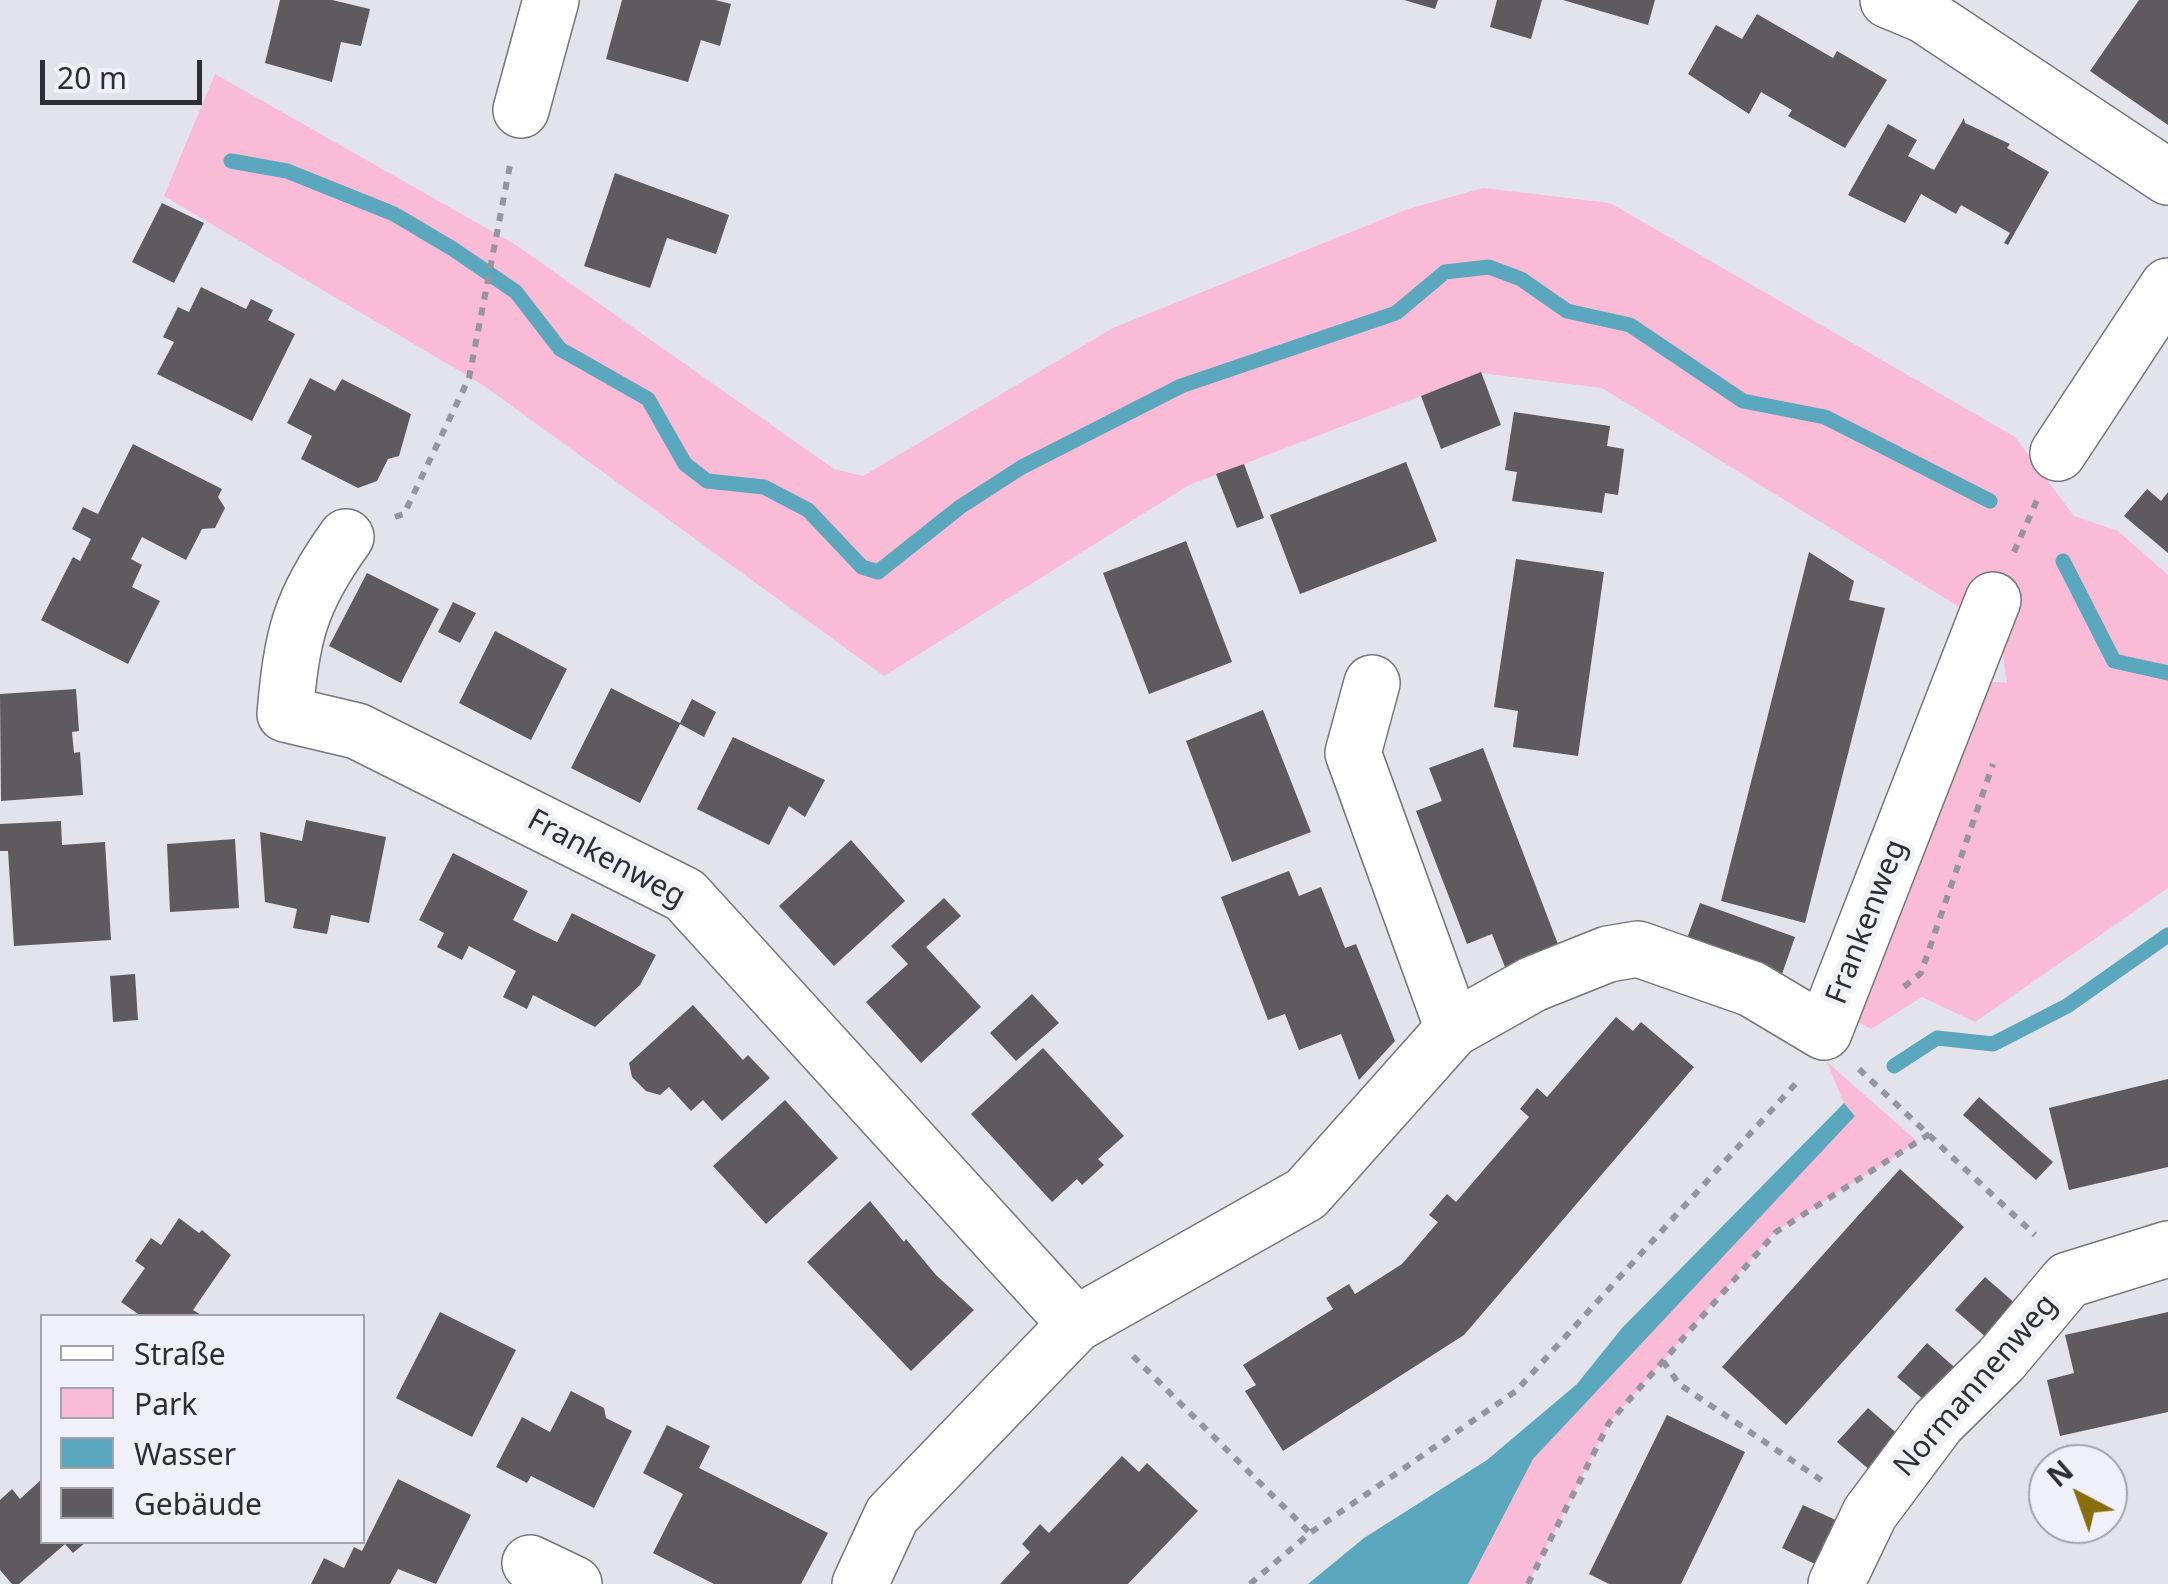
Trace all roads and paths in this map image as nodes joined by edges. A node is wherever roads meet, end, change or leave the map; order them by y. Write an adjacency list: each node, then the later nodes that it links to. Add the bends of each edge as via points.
1 (550, 0): 3 (street)
2 (1888, 0): 4 (street, via 1924,15)
3 (521, 110): 7 (path, via 469,378 404,514)
4 (2168, 177)
5 (2168, 286): 6 (street)
6 (2058, 452): 8 (path)
7 (346, 537): 15 (street, Frankenweg, via 321,572 292,639 285,714 357,731 685,895)
8 (1994, 600): 11 (street, Frankenweg)
9 (1372, 683): 10 (street, via 1353,753)
10 (1453, 1029): 11 (street, Frankenweg, via 1533,984 1638,949 1752,989); 15 (street, Frankenweg, via 1306,1194)
11 (1824, 1032): 12 (path); 18 (path, via 1805,1073 1516,1391)
12 (1931, 1133): 14 (path, via 2045,1245); 16 (path, via 1776,1232)
13 (2168, 1249): 14 (street, Normannenweg)
14 (2068, 1280): 17 (street, Normannenweg, via 2002,1360 1938,1422)
15 (1076, 1324): 18 (path, via 1123,1346); 19 (street, Frankenweg, via 892,1515)
16 (1663, 1361): 17 (path, via 1679,1384); 21 (path, via 1610,1423)
17 (1870, 1513): 22 (street, Normannenweg)
18 (1310, 1534): 20 (path)
19 (860, 1584)
20 (1250, 1584)
21 (1528, 1584)
22 (1836, 1584)

